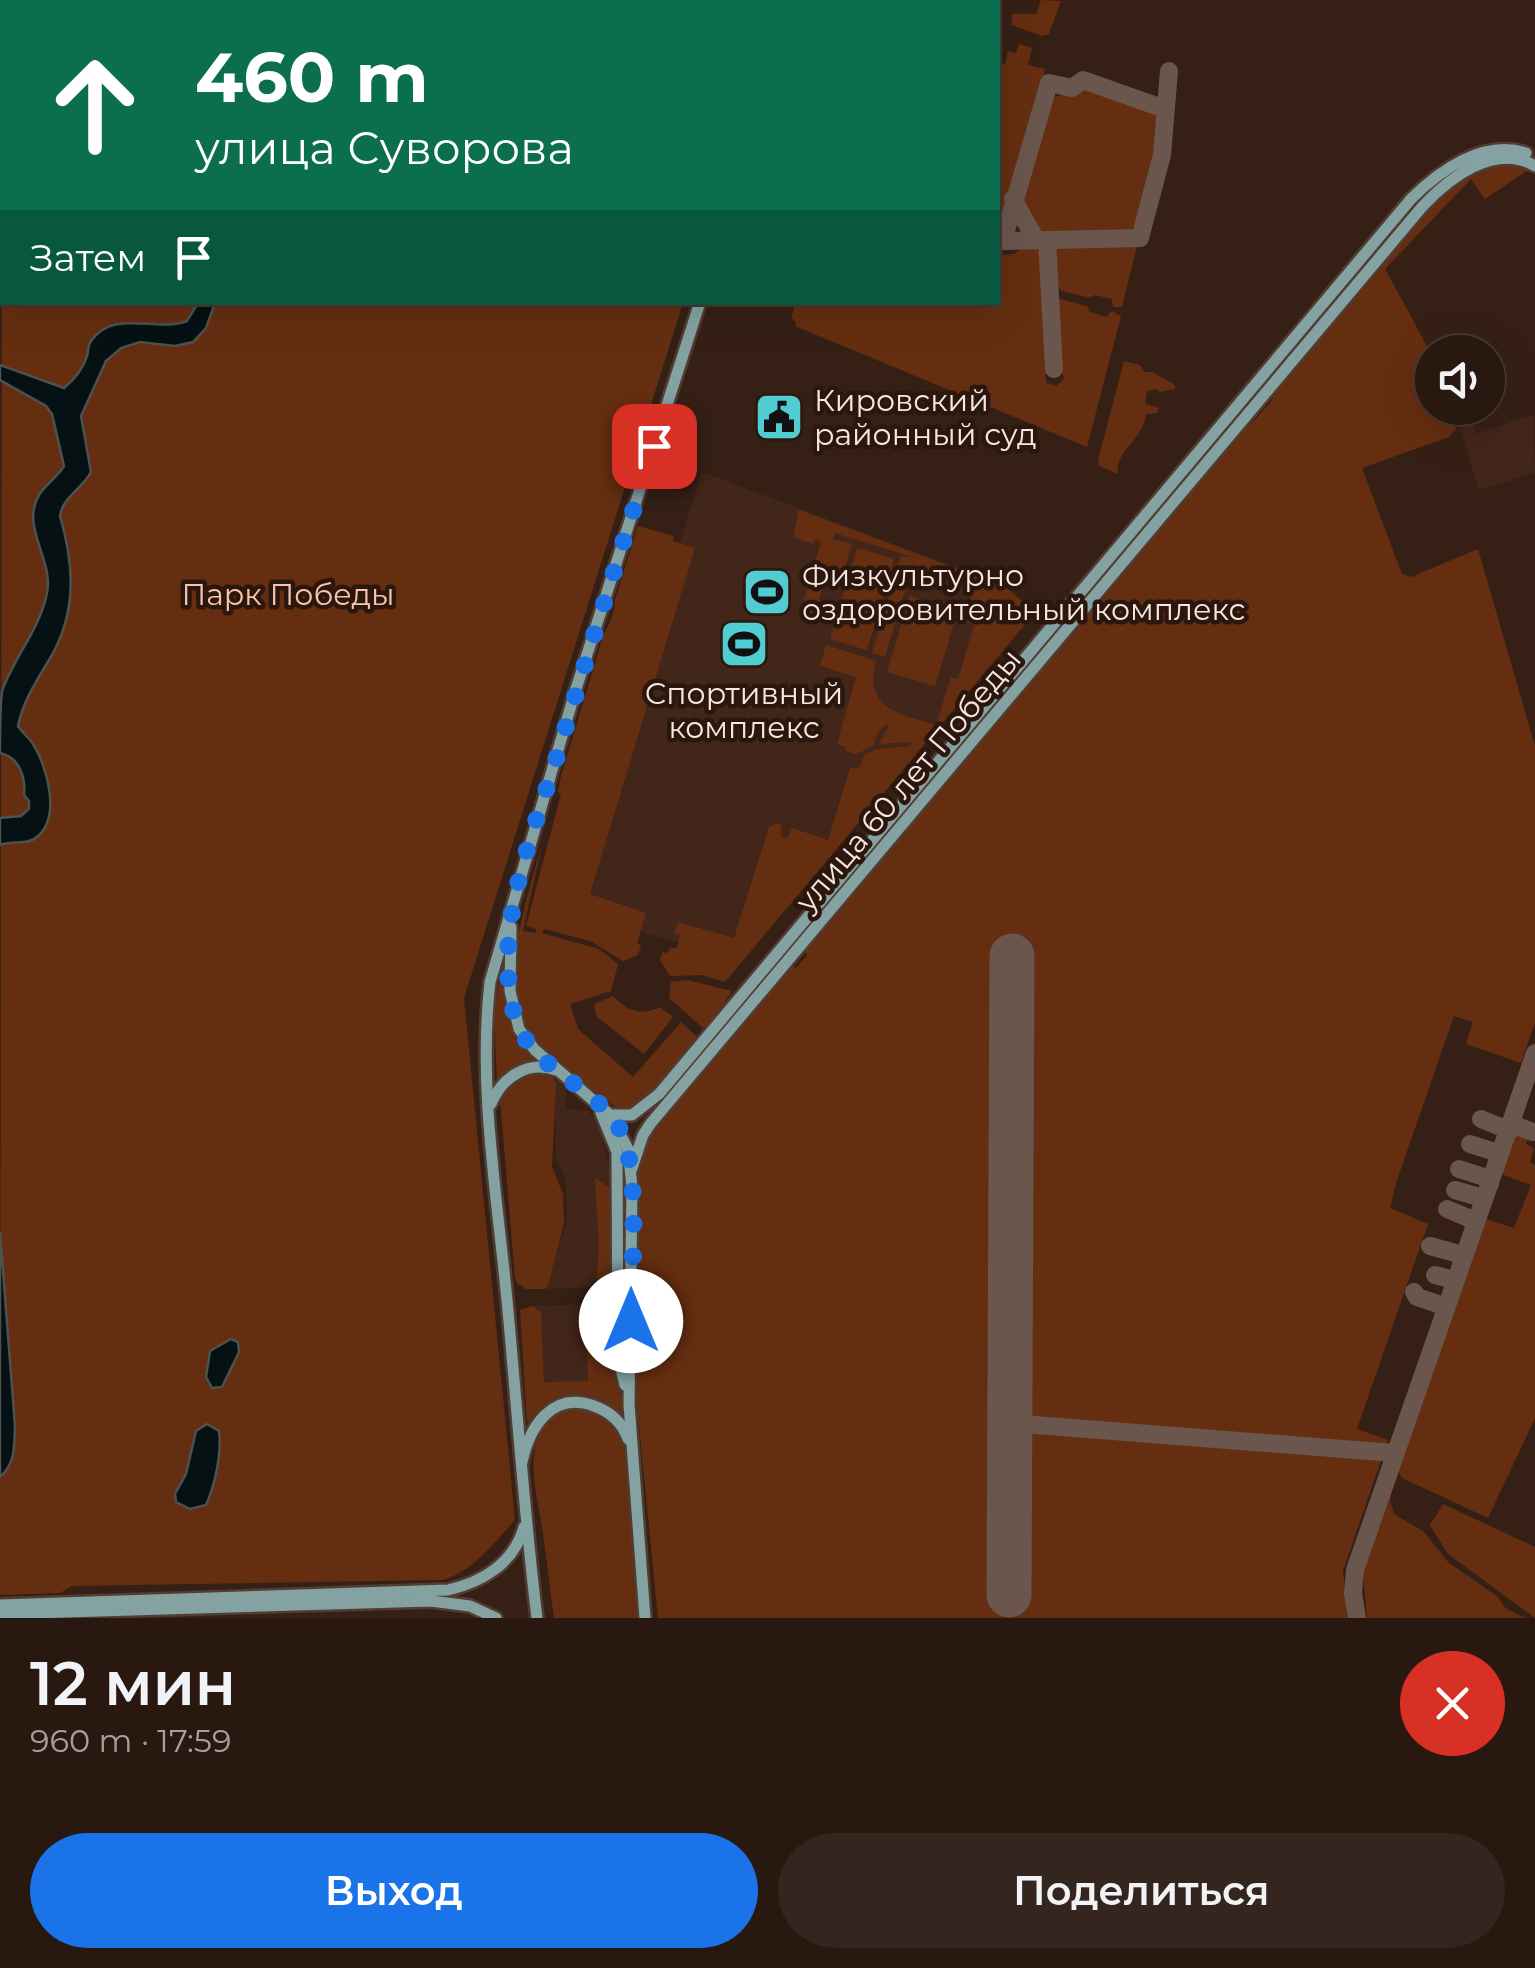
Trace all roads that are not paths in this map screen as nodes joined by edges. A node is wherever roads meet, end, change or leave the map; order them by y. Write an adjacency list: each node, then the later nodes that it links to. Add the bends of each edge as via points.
1 (1535, 158): 3 (main road, улица 60 лет Победы, via 1493,150 1452,167 1411,199)
2 (1535, 166): 4 (main road, улица 60 лет Победы, via 1502,157 1457,177 1422,207)
3 (1347, 275): 4 (main road); 6 (main road, улица 60 лет Победы)
4 (1358, 284): 6 (main road, улица 60 лет Победы)
5 (699, 305): 7 (main road)
6 (1202, 459): 8 (main road, улица 60 лет Победы)
7 (512, 913): 9 (main road, via 514,1016 527,1041); 11 (main road, via 486,1012)
8 (700, 1055): 12 (main road, улица 60 лет Победы, via 641,1110); 13 (main road, улица 60 лет Победы, via 643,1135)
9 (559, 1072): 10 (main road); 11 (main road, via 535,1066 512,1076)
10 (596, 1104): 12 (main road); 14 (main road, via 617,1152 618,1357)
11 (488, 1112): 16 (main road)
12 (610, 1115): 13 (main road)
13 (632, 1171): 14 (main road)
14 (630, 1404): 15 (main road)
15 (634, 1458): 16 (main road, via 617,1419 583,1402 566,1402 554,1406 530,1435); 22 (main road)
16 (520, 1472): 17 (main road)
17 (525, 1523): 18 (main road, via 507,1560 470,1585 448,1590); 21 (main road)
18 (0, 1604)
19 (0, 1614): 20 (main road, via 432,1600)
20 (496, 1618)
21 (537, 1618)
22 (645, 1618)

